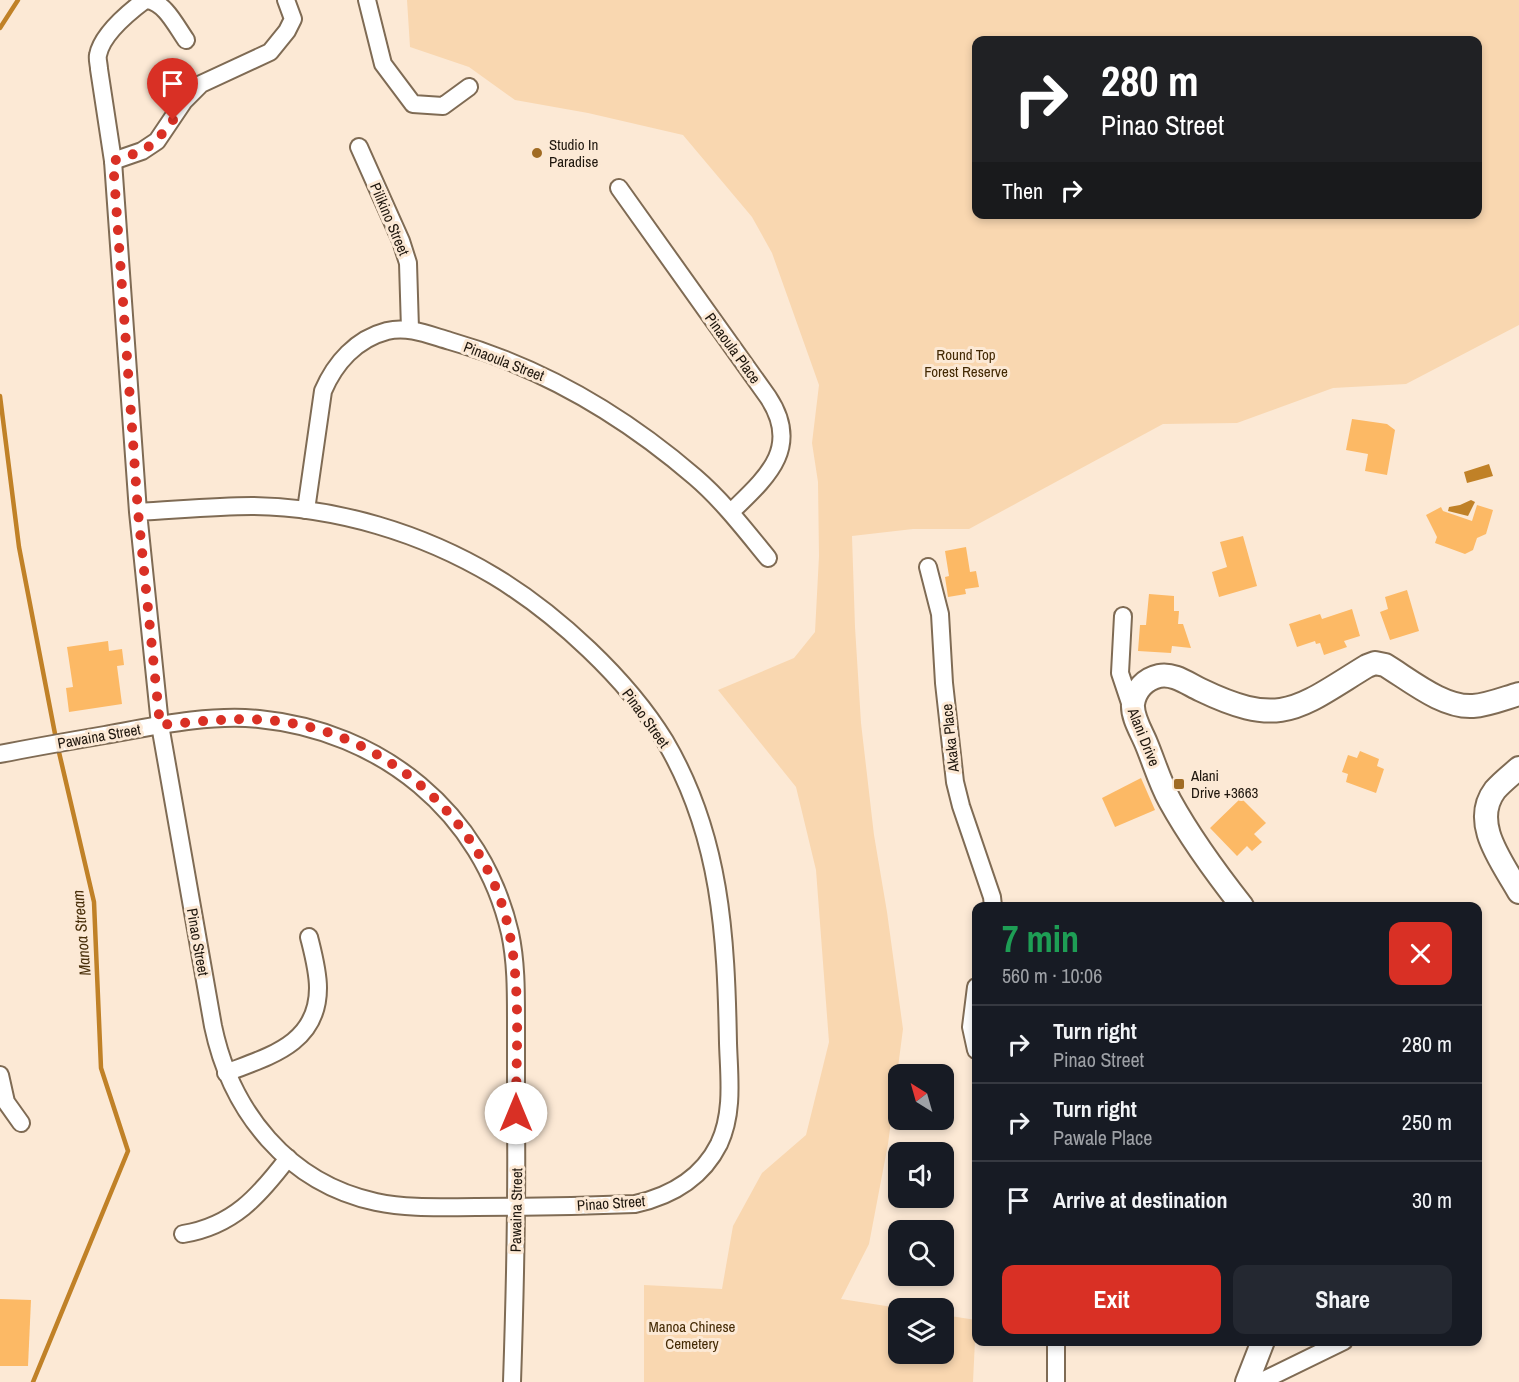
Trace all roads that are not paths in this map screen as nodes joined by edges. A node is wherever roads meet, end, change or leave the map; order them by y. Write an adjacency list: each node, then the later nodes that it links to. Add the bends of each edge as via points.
1 (146, 0): 4 (street, via 166,11); 7 (street, Pinao Street, via 111,31 98,55)
2 (286, 0): 7 (street, via 293,19 270,52 201,84 184,101 158,141)
3 (367, 0): 5 (street, via 383,64 413,104 443,106)
4 (186, 40)
5 (469, 87)
6 (359, 147): 9 (street, Pilikino Street, via 408,263)
7 (113, 161): 11 (street, Pinao Street)
8 (619, 188): 12 (street, Pinaoula Place, via 777,412 781,439 774,465)
9 (410, 329): 10 (street, Pinaoula Street, via 389,331 364,341 344,357 328,379 322,391); 12 (street, Pinaoula Street, via 488,352 563,384 632,427)
10 (306, 510): 11 (street, Pinao Street, via 234,506); 29 (street, Pinao Street, via 379,526 438,547 494,576 545,612 612,674 648,716 681,771 704,831 722,911 725,950 730,1100 719,1144 691,1179 650,1201)
11 (138, 512): 18 (street, Pinao Street)
12 (731, 512): 13 (street, Pinaoula Street)
13 (768, 558)
14 (928, 567): 22 (street, Akaka Place, via 940,614 955,782)
15 (1123, 616): 17 (street, Alani Drive, via 1120,673)
16 (1519, 694): 17 (street, via 1476,706 1458,705 1441,700 1377,663 1303,705 1269,712 1246,708 1173,677 1159,676 1141,686 1134,699)
17 (1134, 712): 23 (street, Alani Drive, via 1169,800 1202,855)
18 (160, 725): 19 (street, Pawaina Street); 25 (street, Pinao Street, via 213,1026); 29 (street, Pawaina Street, via 256,719 334,734 404,771 460,826 499,896 512,943 516,973)
19 (0, 754)
20 (1519, 768): 21 (street, via 1496,789 1486,814 1491,841)
21 (1519, 892)
22 (993, 902)
23 (1239, 902)
24 (309, 937): 25 (street, via 318,986 310,1023 285,1049)
25 (226, 1073): 28 (street, Pinao Street, via 252,1121)
26 (0, 1075): 27 (street, via 6,1102)
27 (21, 1123)
28 (288, 1158): 29 (street, Pinao Street, via 332,1186 374,1201 418,1207); 30 (street, via 261,1192 241,1209 212,1227)
29 (517, 1207): 34 (street, Pawaina Street)
30 (183, 1234)
31 (1056, 1346): 35 (street)
32 (1261, 1346): 36 (street)
33 (1334, 1346): 37 (street)
34 (512, 1382)
35 (1056, 1382)
36 (1247, 1382)
37 (1260, 1382)

